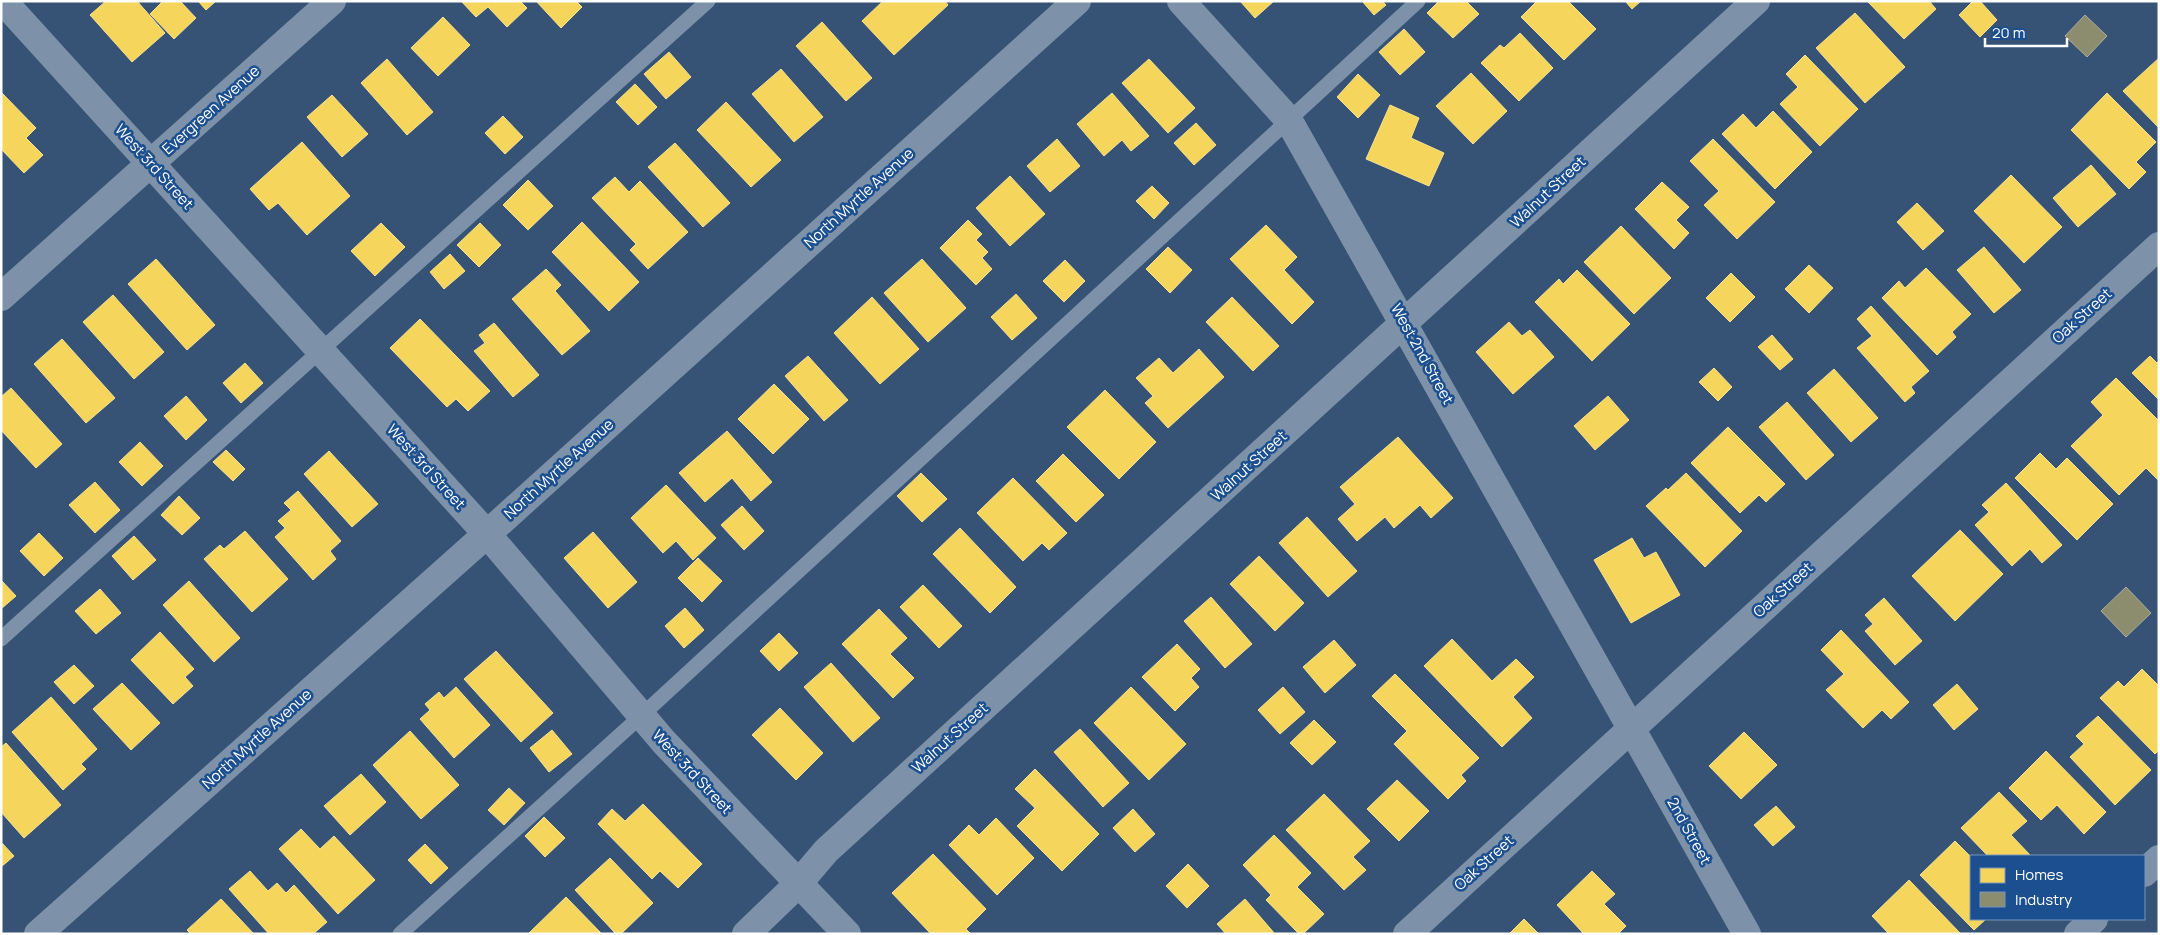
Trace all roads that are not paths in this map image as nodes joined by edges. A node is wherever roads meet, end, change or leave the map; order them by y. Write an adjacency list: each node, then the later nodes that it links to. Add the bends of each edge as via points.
1 (3, 1): 9 (street, West 3rd Street)
2 (332, 1): 9 (street, Evergreen Avenue)
3 (708, 1): 13 (lane)
4 (1077, 1): 14 (street, North Myrtle Avenue)
5 (1181, 1): 8 (street, West 2nd Street)
6 (1418, 1): 8 (lane)
7 (1756, 1): 12 (street, Walnut Street)
8 (1288, 119): 12 (street, West 2nd Street); 16 (lane)
9 (151, 164): 11 (street, Evergreen Avenue); 13 (street, West 3rd Street)
10 (2159, 246): 17 (street, Oak Street)
11 (1, 298)
12 (1405, 323): 17 (street, West 2nd Street); 20 (street, Walnut Street, via 826,851)
13 (321, 352): 14 (street, West 3rd Street); 15 (lane)
14 (487, 534): 16 (street, West 3rd Street); 22 (street, North Myrtle Avenue)
15 (1, 639)
16 (641, 716): 20 (street, West 3rd Street); 23 (lane)
17 (1632, 728): 26 (street, Oak Street); 27 (street, 2nd Street)
18 (2159, 859): 19 (street)
19 (2145, 872)
20 (798, 884): 24 (street, Walnut Street); 25 (street, West 3rd Street)
21 (2093, 920): 28 (street)
22 (38, 934)
23 (400, 934)
24 (746, 934)
25 (847, 934)
26 (1407, 934)
27 (1747, 934)
28 (2078, 934)

